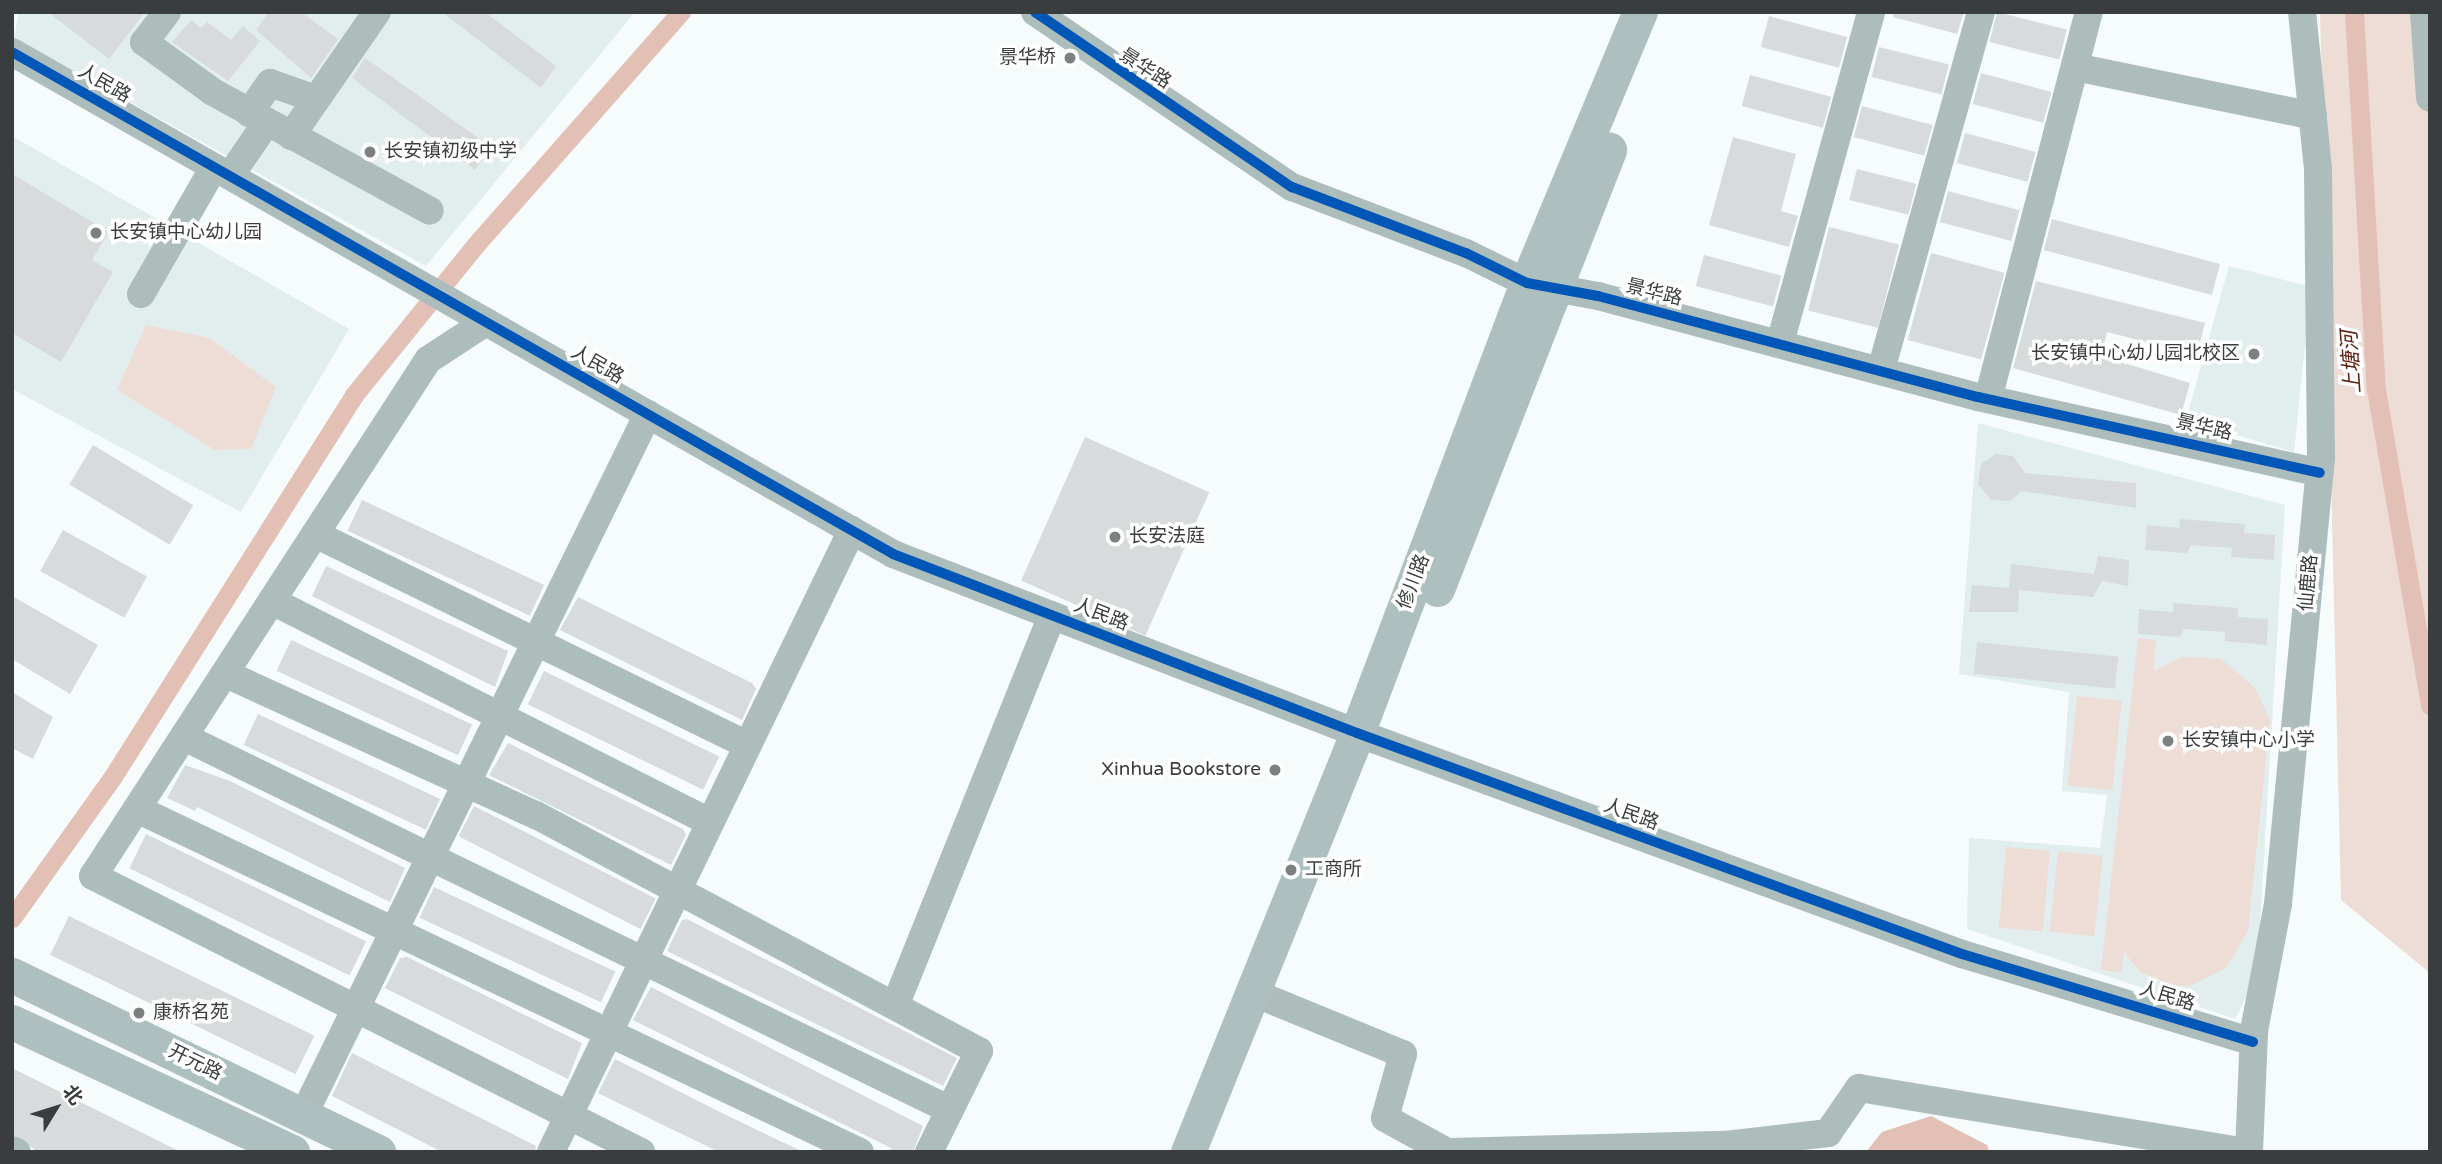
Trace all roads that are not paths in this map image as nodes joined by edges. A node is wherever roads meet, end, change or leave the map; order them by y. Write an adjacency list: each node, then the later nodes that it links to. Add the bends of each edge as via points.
1 (167, 12): 16 (street, via 145,42)
2 (377, 12): 14 (street)
3 (1035, 12): 19 (street, 景华路, via 1292,187)
4 (1640, 12): 19 (main road, 修川路)
5 (1665, 12): 19 (main road, 修川路)
6 (1871, 12): 22 (street)
7 (1981, 12): 23 (street)
8 (2089, 12): 12 (street)
9 (2302, 12): 15 (street, 仙鹿路)
10 (2424, 12): 13 (street)
11 (12, 52): 17 (street, 人民路)
12 (2076, 67): 15 (street); 24 (street)
13 (2430, 97)
14 (316, 99): 16 (street); 16 (street, via 270,83)
15 (2313, 116): 26 (street, 仙鹿路, via 2318,169)
16 (269, 124): 17 (street); 18 (street)
17 (222, 172): 20 (street); 21 (street, 人民路)
18 (430, 211)
19 (1540, 285): 22 (street, 景华路); 35 (main road, 修川路)
20 (141, 294)
21 (481, 319): 25 (street, 人民路); 28 (street, via 428,360)
22 (1780, 343): 23 (street, 景华路)
23 (1881, 370): 24 (street, 景华路)
24 (1988, 399): 26 (street, 景华路)
25 (648, 414): 27 (street, 人民路); 31 (street)
26 (2320, 472): 50 (street, 仙鹿路, via 2278,904)
27 (852, 530): 30 (street, 人民路, via 893,554); 36 (street)
28 (315, 534): 29 (street); 31 (street)
29 (272, 601): 32 (street); 33 (street)
30 (1052, 615): 35 (street, 人民路); 46 (street)
31 (536, 642): 33 (street); 36 (street)
32 (226, 674): 34 (street); 37 (street)
33 (499, 716): 37 (street); 39 (street)
34 (184, 737): 38 (street); 40 (street)
35 (1368, 737): 45 (main road, 修川路); 50 (street, 人民路, via 1962,954)
36 (745, 744): 39 (street)
37 (466, 783): 40 (street); 41 (street)
38 (137, 809): 42 (street); 47 (street, via 93,876)
39 (708, 821): 41 (street)
40 (430, 857): 42 (street); 43 (street)
41 (676, 890): 43 (street); 46 (street)
42 (394, 931): 47 (street); 49 (street)
43 (642, 960): 49 (street); 51 (street)
44 (12, 975): 52 (main road, 开元路)
45 (1264, 996): 61 (main road, 修川路); 62 (main road, 修川路); 63 (street, via 1403,1054 1385,1118)
46 (895, 1006): 51 (street, via 979,1051)
47 (354, 1012): 52 (street); 53 (street)
48 (12, 1023): 55 (main road, 开元路)
49 (608, 1032): 53 (street); 59 (street)
50 (2253, 1042): 64 (street, 仙鹿路)
51 (950, 1110): 60 (street)
52 (303, 1115): 56 (main road, 开元路)
53 (567, 1118): 57 (street); 58 (street)
54 (1743, 1148): 63 (street); 64 (street, via 1828,1133 1859,1088 1882,1088)
55 (292, 1152)
56 (378, 1152)
57 (551, 1152)
58 (641, 1152)
59 (860, 1152)
60 (929, 1152)
61 (1188, 1152)
62 (1213, 1152)
63 (1449, 1152)
64 (2247, 1152)

